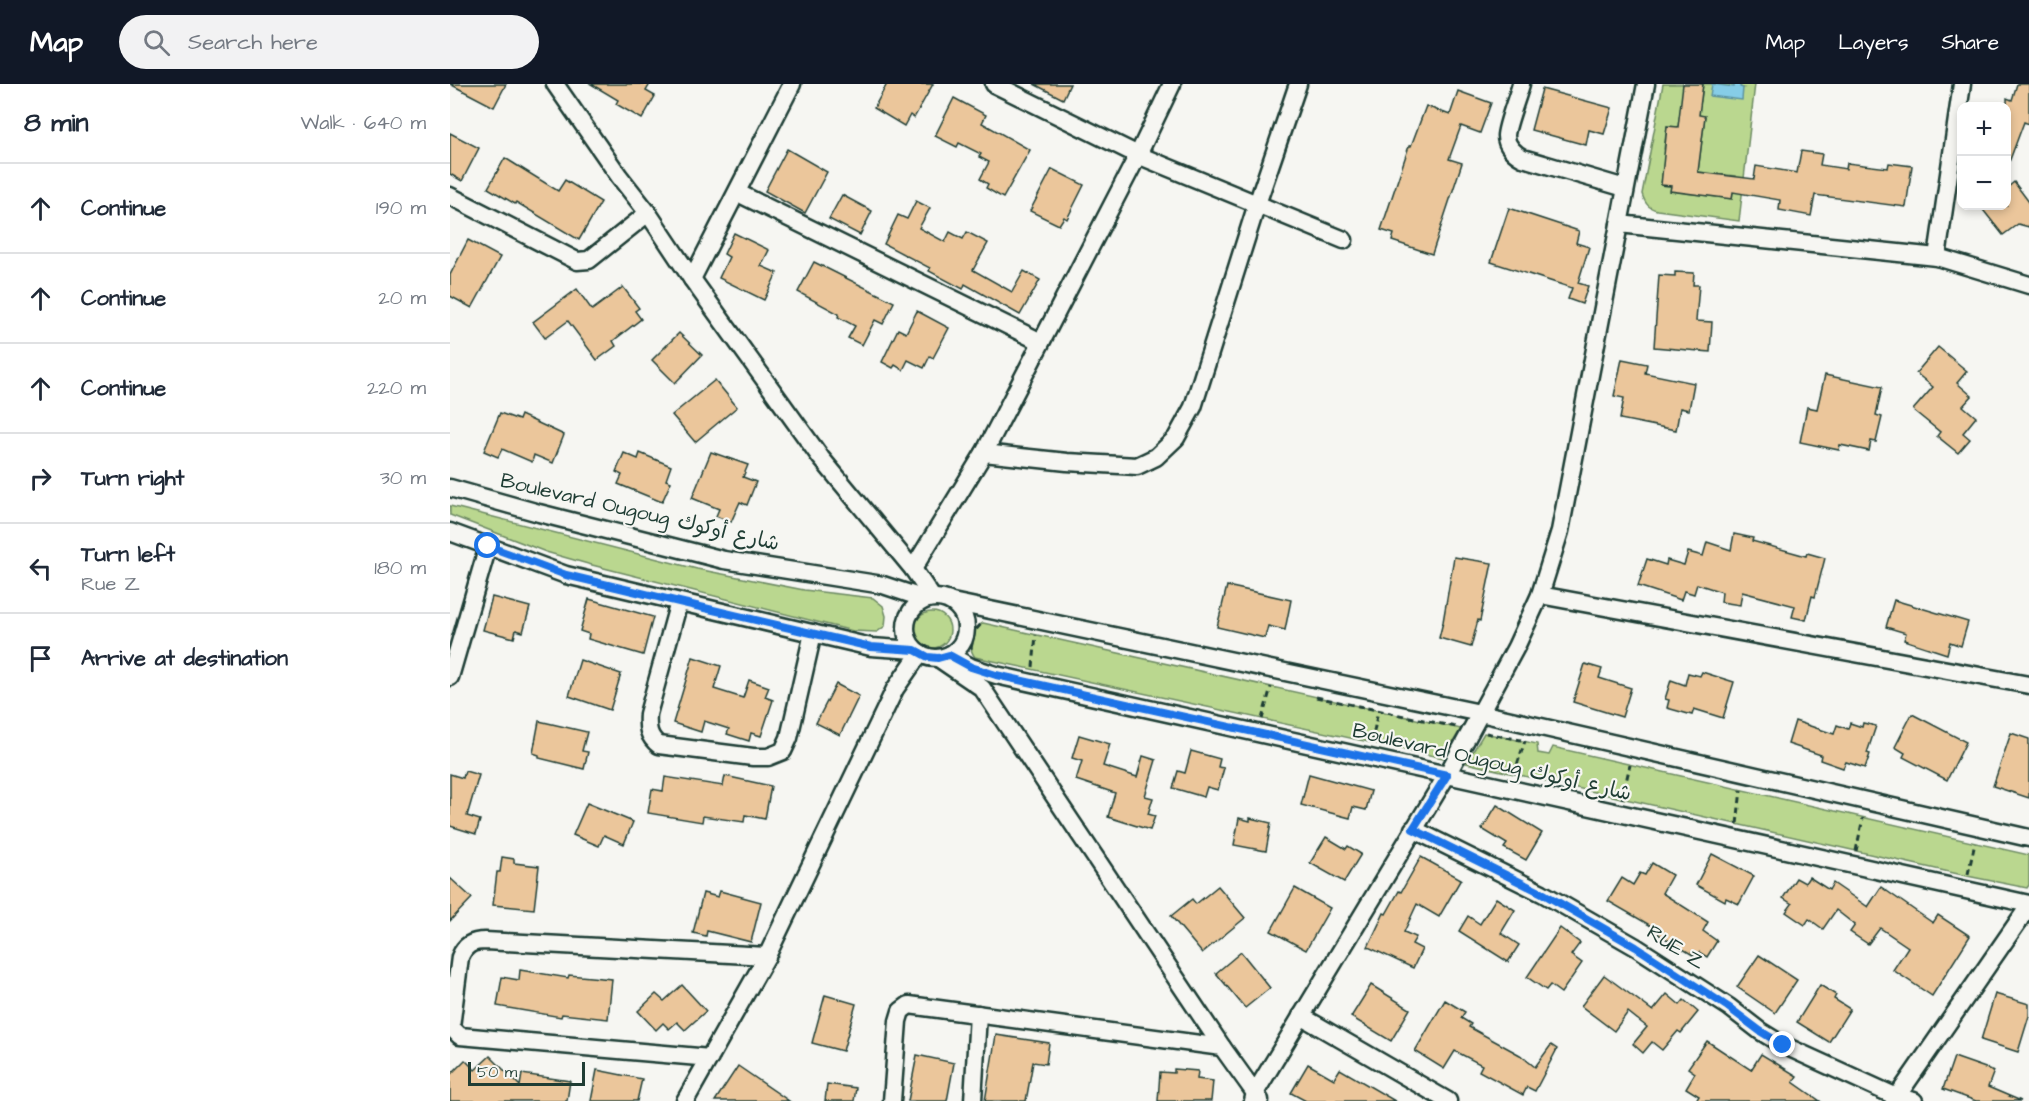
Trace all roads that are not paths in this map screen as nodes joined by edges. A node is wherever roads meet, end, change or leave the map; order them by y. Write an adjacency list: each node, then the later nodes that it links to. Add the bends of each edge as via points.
1 (555, 84): 14 (street)
2 (792, 84): 11 (street)
3 (994, 84): 9 (street)
4 (1172, 84): 9 (street)
5 (1298, 84): 13 (street)
6 (1521, 84): 10 (street, via 1506,137 1515,153)
7 (1646, 84): 10 (street)
8 (1962, 84): 17 (street)
9 (1138, 155): 13 (street); 20 (street)
10 (1624, 188): 15 (street)
11 (738, 192): 18 (street); 20 (street)
12 (450, 196): 14 (street, via 582,262)
13 (1257, 204): 16 (street); 21 (street, via 1193,407 1176,438 1156,457 1137,465)
14 (648, 213): 18 (street)
15 (1619, 224): 17 (street); 26 (street, via 1560,531)
16 (1344, 240)
17 (1937, 257): 19 (street)
18 (692, 279): 25 (street, via 821,458)
19 (2029, 285)
20 (1041, 342): 21 (street)
21 (984, 453): 25 (street)
22 (450, 488): 27 (street, Boulevard Ougoug شارع أوكوك, via 724,560 883,585)
23 (450, 532): 24 (street)
24 (488, 546): 28 (street, via 566,575); 33 (street)
25 (913, 569): 27 (street)
26 (1540, 595): 34 (street); 35 (street)
27 (928, 598): 29 (street); 31 (street, via 912,608 906,622 907,637)
28 (679, 602): 30 (street); 30 (street, via 648,714 649,731 659,745 753,757 783,751)
29 (952, 602): 32 (street, via 963,614 966,629 961,645); 35 (street, Boulevard Ougoug شارع أوكوك)
30 (813, 633): 31 (street, via 871,647)
31 (918, 651): 32 (street); 40 (street, via 895,689)
32 (943, 656): 36 (street, Boulevard Ougoug شارع أوكوك, via 996,675); 43 (street, via 982,688)
33 (450, 677)
34 (2029, 685)
35 (1480, 713): 36 (street); 38 (street, Boulevard Ougoug شارع أوكوك)
36 (1447, 775): 37 (street); 39 (street, Boulevard Ougoug شارع أوكوك)
37 (1413, 829): 42 (street); 46 (street, RUE Z, via 1542,893 1636,947 1783,1045)
38 (2029, 838)
39 (2029, 905): 46 (street)
40 (767, 956): 44 (street); 44 (street, via 476,941 460,957 451,1027 460,1036)
41 (978, 1014): 43 (street); 48 (street, via 909,1005 901,1011); 49 (street)
42 (1301, 1016): 45 (street); 50 (street)
43 (1222, 1047): 45 (street)
44 (710, 1058): 47 (street)
45 (1256, 1098)
46 (1896, 1099): 51 (street, RUE Z)
47 (685, 1101)
48 (892, 1101)
49 (973, 1101)
50 (1448, 1101)
51 (1914, 1101)

